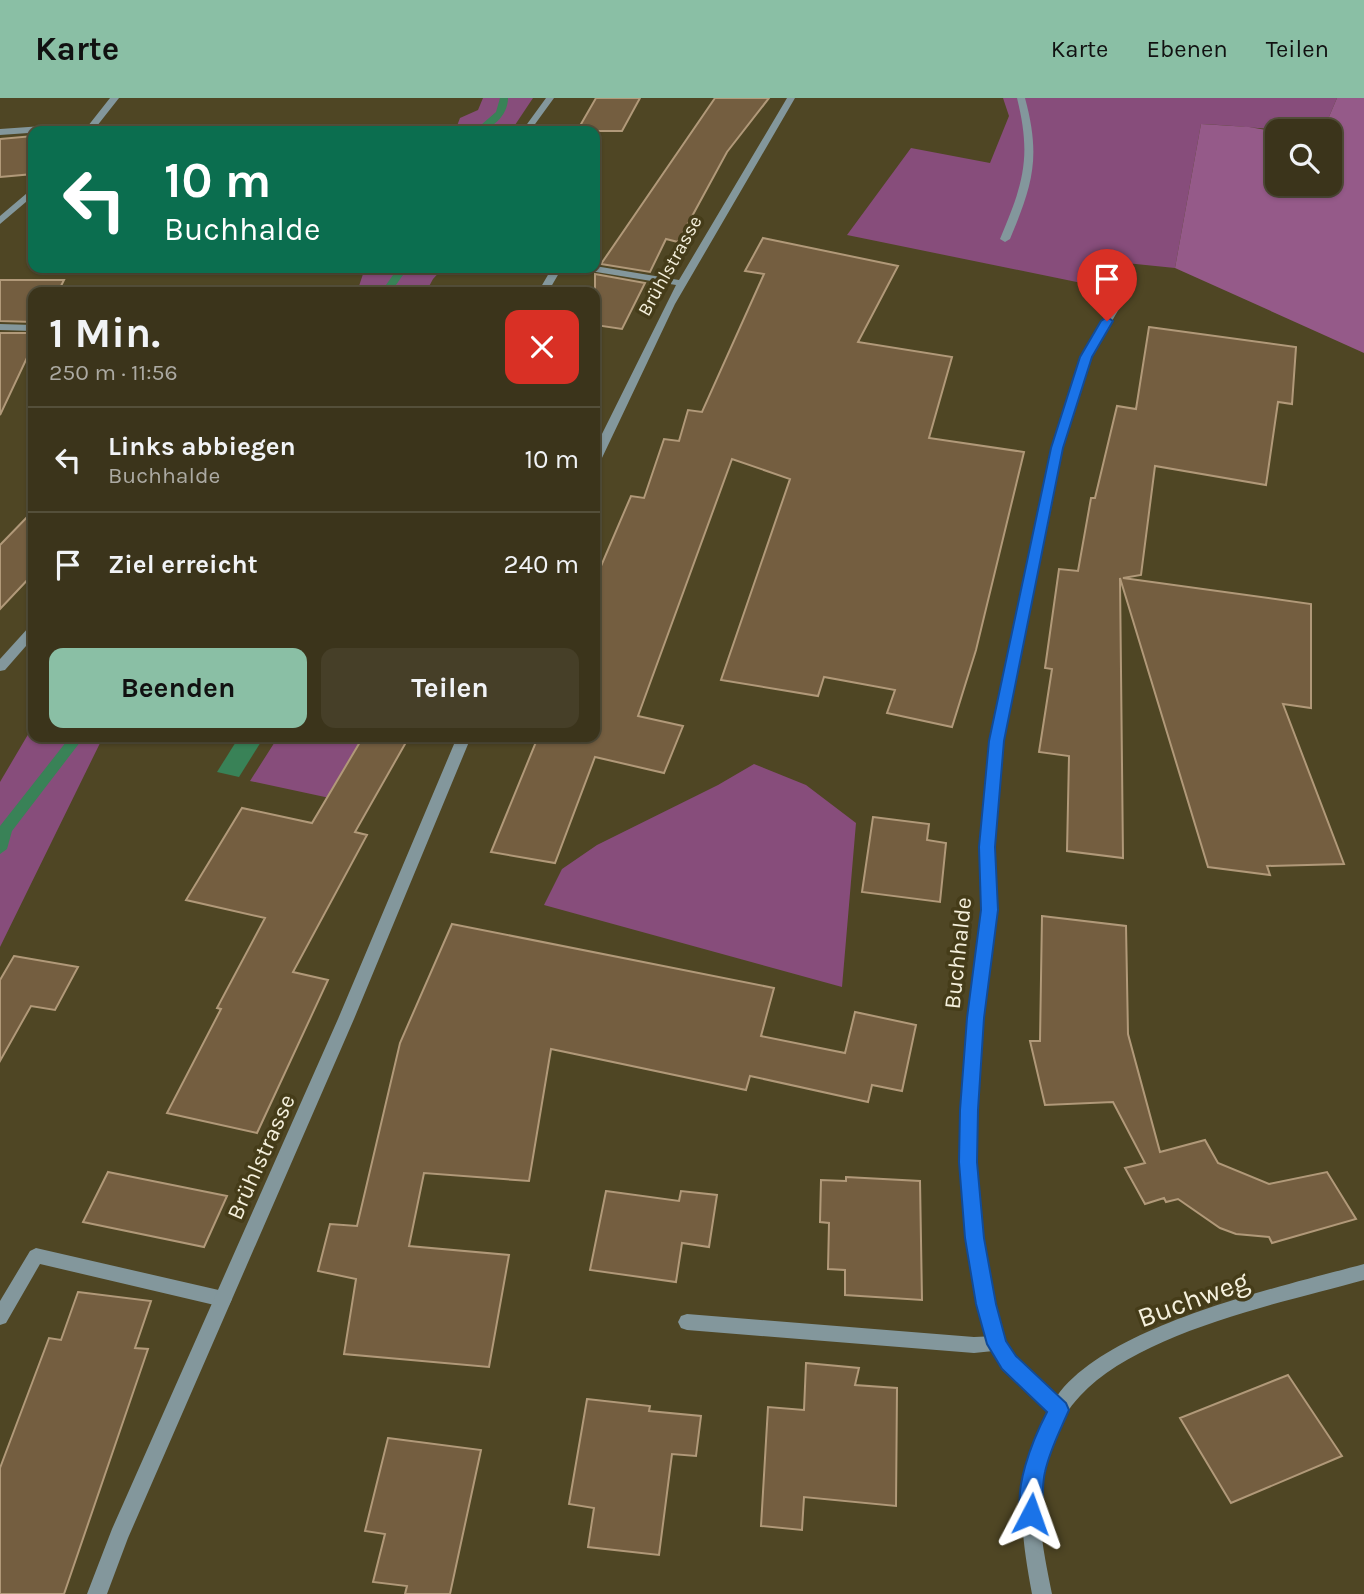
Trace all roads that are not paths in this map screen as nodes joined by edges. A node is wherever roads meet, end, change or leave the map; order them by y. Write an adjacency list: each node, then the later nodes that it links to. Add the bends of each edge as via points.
1 (115, 98): 5 (street)
2 (550, 98): 6 (street)
3 (791, 98): 13 (street, Brühlstrasse)
4 (1021, 98): 11 (street, via 1031,138 1031,164)
5 (92, 126)
6 (530, 126)
7 (28, 130): 8 (street)
8 (0, 132)
9 (28, 195): 10 (street)
10 (0, 220)
11 (1005, 239)
12 (600, 270): 13 (street)
13 (682, 283): 17 (street, Brühlstrasse)
14 (1118, 302): 25 (street, Buchhalde, via 1086,357 1057,448 996,741 987,847 990,910 976,1018 968,1162 974,1238)
15 (0, 327): 16 (street)
16 (28, 328)
17 (600, 450)
18 (28, 636): 19 (street)
19 (0, 667)
20 (462, 742): 22 (street, Brühlstrasse)
21 (1364, 1272): 26 (street, Buchweg, via 1216,1315 1129,1350 1076,1388)
22 (223, 1298): 23 (street, via 36,1256); 27 (street, Brühlstrasse)
23 (0, 1317)
24 (688, 1322): 25 (street)
25 (997, 1344): 26 (street, Buchhalde, via 1009,1363)
26 (1059, 1410): 28 (street, via 1043,1440 1034,1475 1031,1514)
27 (97, 1594)
28 (1042, 1594)

